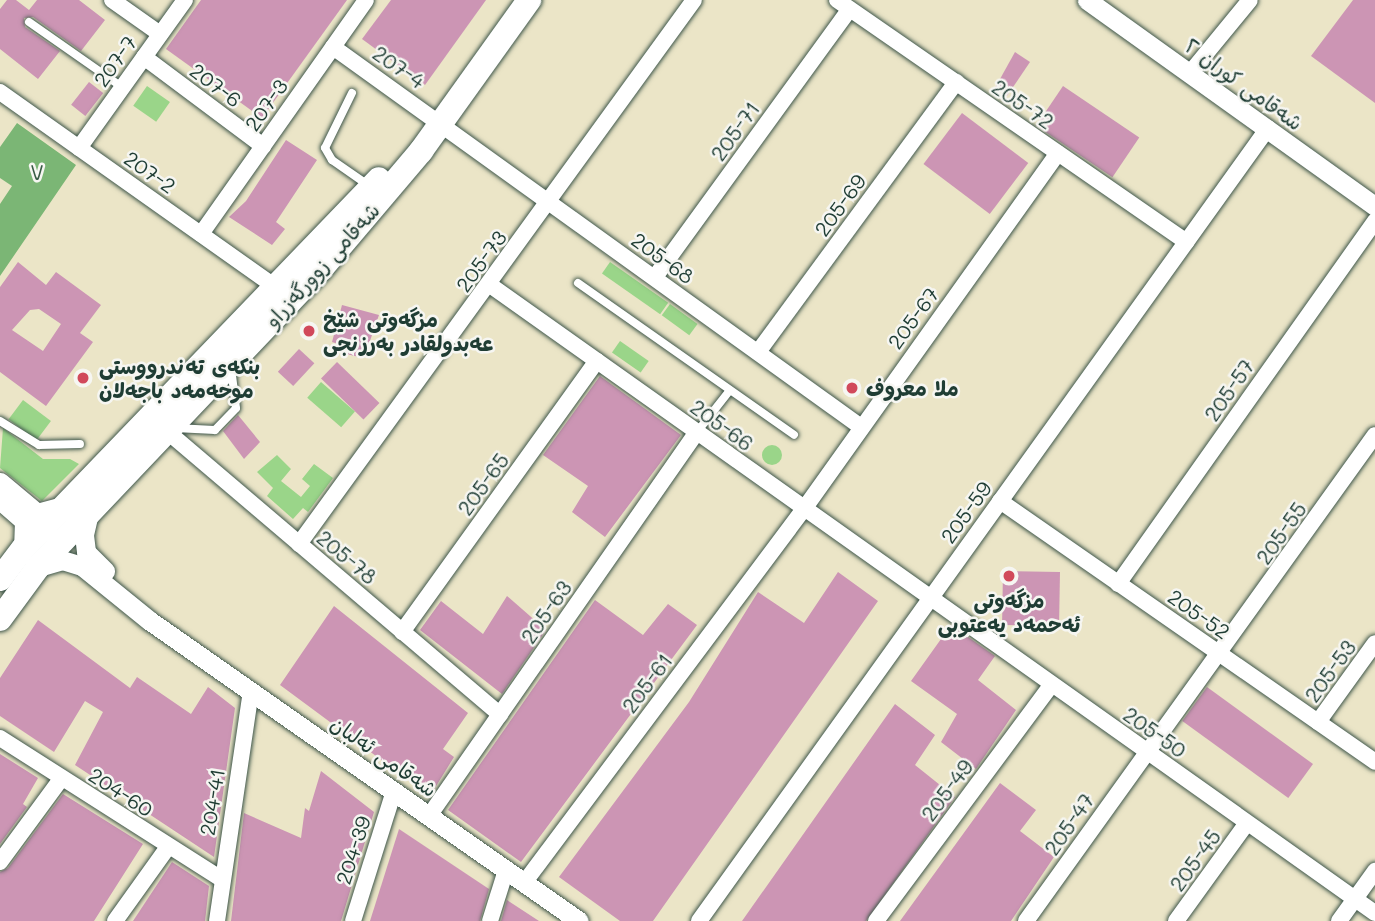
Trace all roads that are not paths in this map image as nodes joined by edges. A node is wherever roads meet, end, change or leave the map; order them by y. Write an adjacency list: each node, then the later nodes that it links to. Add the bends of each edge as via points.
1 (111, 0): 10 (street)
2 (185, 0): 10 (street, 207-7)
3 (366, 0): 11 (street, 207-3)
4 (529, 0): 18 (main road, شەقامی زوورگەزراو)
5 (694, 0): 24 (street, 205-73)
6 (1087, 0): 13 (street, شەقامی کوران ٢)
7 (1250, 0): 13 (street)
8 (843, 5): 14 (street, 205-72); 29 (street, 205-71)
9 (29, 22): 15 (lane)
10 (160, 34): 12 (street, 207-7)
11 (333, 47): 18 (street, 207-4); 20 (street, 207-3)
12 (144, 57): 15 (street, 207-7); 20 (street, 207-6)
13 (1190, 73): 19 (street, شەقامی کوران ٢)
14 (956, 82): 22 (street, 205-72); 33 (street, 205-69)
15 (122, 87): 21 (street, 207-7)
16 (0, 92): 21 (street, 207-2)
17 (352, 93): 23 (lane, via 325,148 332,160)
18 (441, 122): 23 (main road, شەقامی زوورگەزراو); 24 (street, 205-68); 35 (main road, شەقامی زوورگەزراو, via 321,269)
19 (1268, 128): 25 (street, شەقامی کوران ٢); 28 (street, 205-59)
20 (263, 146): 27 (street, 207-3)
21 (79, 148): 27 (street, 207-2)
22 (1058, 153): 28 (street, 205-72); 38 (street, 205-67)
23 (370, 187): 32 (main road, شەقامی زوورگەزراو)
24 (551, 202): 29 (street, 205-68); 31 (street, 205-73)
25 (1375, 206)
26 (1375, 220): 52 (street, 205-57)
27 (201, 234): 32 (street, 207-2)
28 (1186, 242): 46 (street, 205-59)
29 (655, 277): 33 (street, 205-68)
30 (578, 283): 36 (lane)
31 (490, 285): 34 (street, 205-66); 49 (street, 205-73)
32 (275, 287): 48 (main road, شەقامی زوورگەزراو)
33 (758, 352): 38 (street, 205-68)
34 (597, 361): 40 (street, 205-66); 56 (street, 205-65)
35 (230, 366): 39 (main road, شەقامی زوورگەزراو); 39 (lane, via 236,408 215,430)
36 (730, 390): 40 (lane); 41 (lane)
37 (0, 421): 43 (lane, via 39,445)
38 (861, 427): 47 (street, 205-67)
39 (170, 430): 48 (main road, شەقامی زوورگەزراو); 49 (street, 205-78)
40 (697, 432): 47 (street, 205-66); 61 (street, 205-63)
41 (794, 435)
42 (1375, 435): 58 (street, 205-55)
43 (80, 444)
44 (0, 482): 48 (street, via 37,513)
45 (0, 500): 50 (street, via 24,521)
46 (1000, 501): 52 (street, 205-52); 53 (street, 205-59)
47 (804, 509): 53 (street, 205-66); 75 (street, 205-61)
48 (78, 510): 50 (main road, شەقامی زوورگەزراو); 55 (street, شەقامی ئەلبان, via 89,558 148,607)
49 (299, 544): 56 (street, 205-78)
50 (30, 558): 51 (main road, شەقامی زوورگەزراو); 54 (main road, شەقامی زوورگەزراو); 55 (street, شەقامی ئەلبان, via 82,566)
51 (0, 579)
52 (1118, 584): 58 (street, 205-52)
53 (930, 599): 59 (street, 205-50); 83 (street, 205-59)
54 (0, 619)
55 (162, 628): 60 (street, شەقامی ئەلبان)
56 (402, 632): 61 (street, 205-78)
57 (1375, 643): 62 (street, 205-53)
58 (1221, 655): 62 (street, 205-52); 64 (street, 205-55)
59 (1051, 685): 64 (street, 205-50); 84 (street, 205-49)
60 (251, 690): 67 (street, شەقامی ئەلبان); 74 (street, 204-41)
61 (500, 715): 68 (street, 205-63)
62 (1318, 722): 65 (street, 205-52)
63 (0, 738): 66 (street, 204-60)
64 (1146, 752): 69 (street, 205-50); 85 (street, 205-47)
65 (1375, 762)
66 (61, 779): 70 (street, 204-60); 71 (street)
67 (394, 791): 68 (street, شەقامی ئەلبان); 80 (street, 204-39)
68 (429, 816): 72 (street, شەقامی ئەلبان)
69 (1247, 823): 76 (street, 205-50); 86 (street, 205-45)
70 (168, 847): 74 (street, 204-60); 78 (street)
71 (0, 862)
72 (506, 870): 75 (street, شەقامی ئەلبان); 81 (street)
73 (1375, 871): 76 (street)
74 (221, 879): 79 (street, 204-41)
75 (524, 883): 82 (street, شەقامی ئەلبان)
76 (1355, 899): 77 (street, 205-50); 87 (street)
77 (1375, 913)
78 (115, 921)
79 (217, 921)
80 (353, 921)
81 (490, 921)
82 (579, 921)
83 (699, 921)
84 (876, 921)
85 (1026, 921)
86 (1176, 921)
87 (1339, 921)

